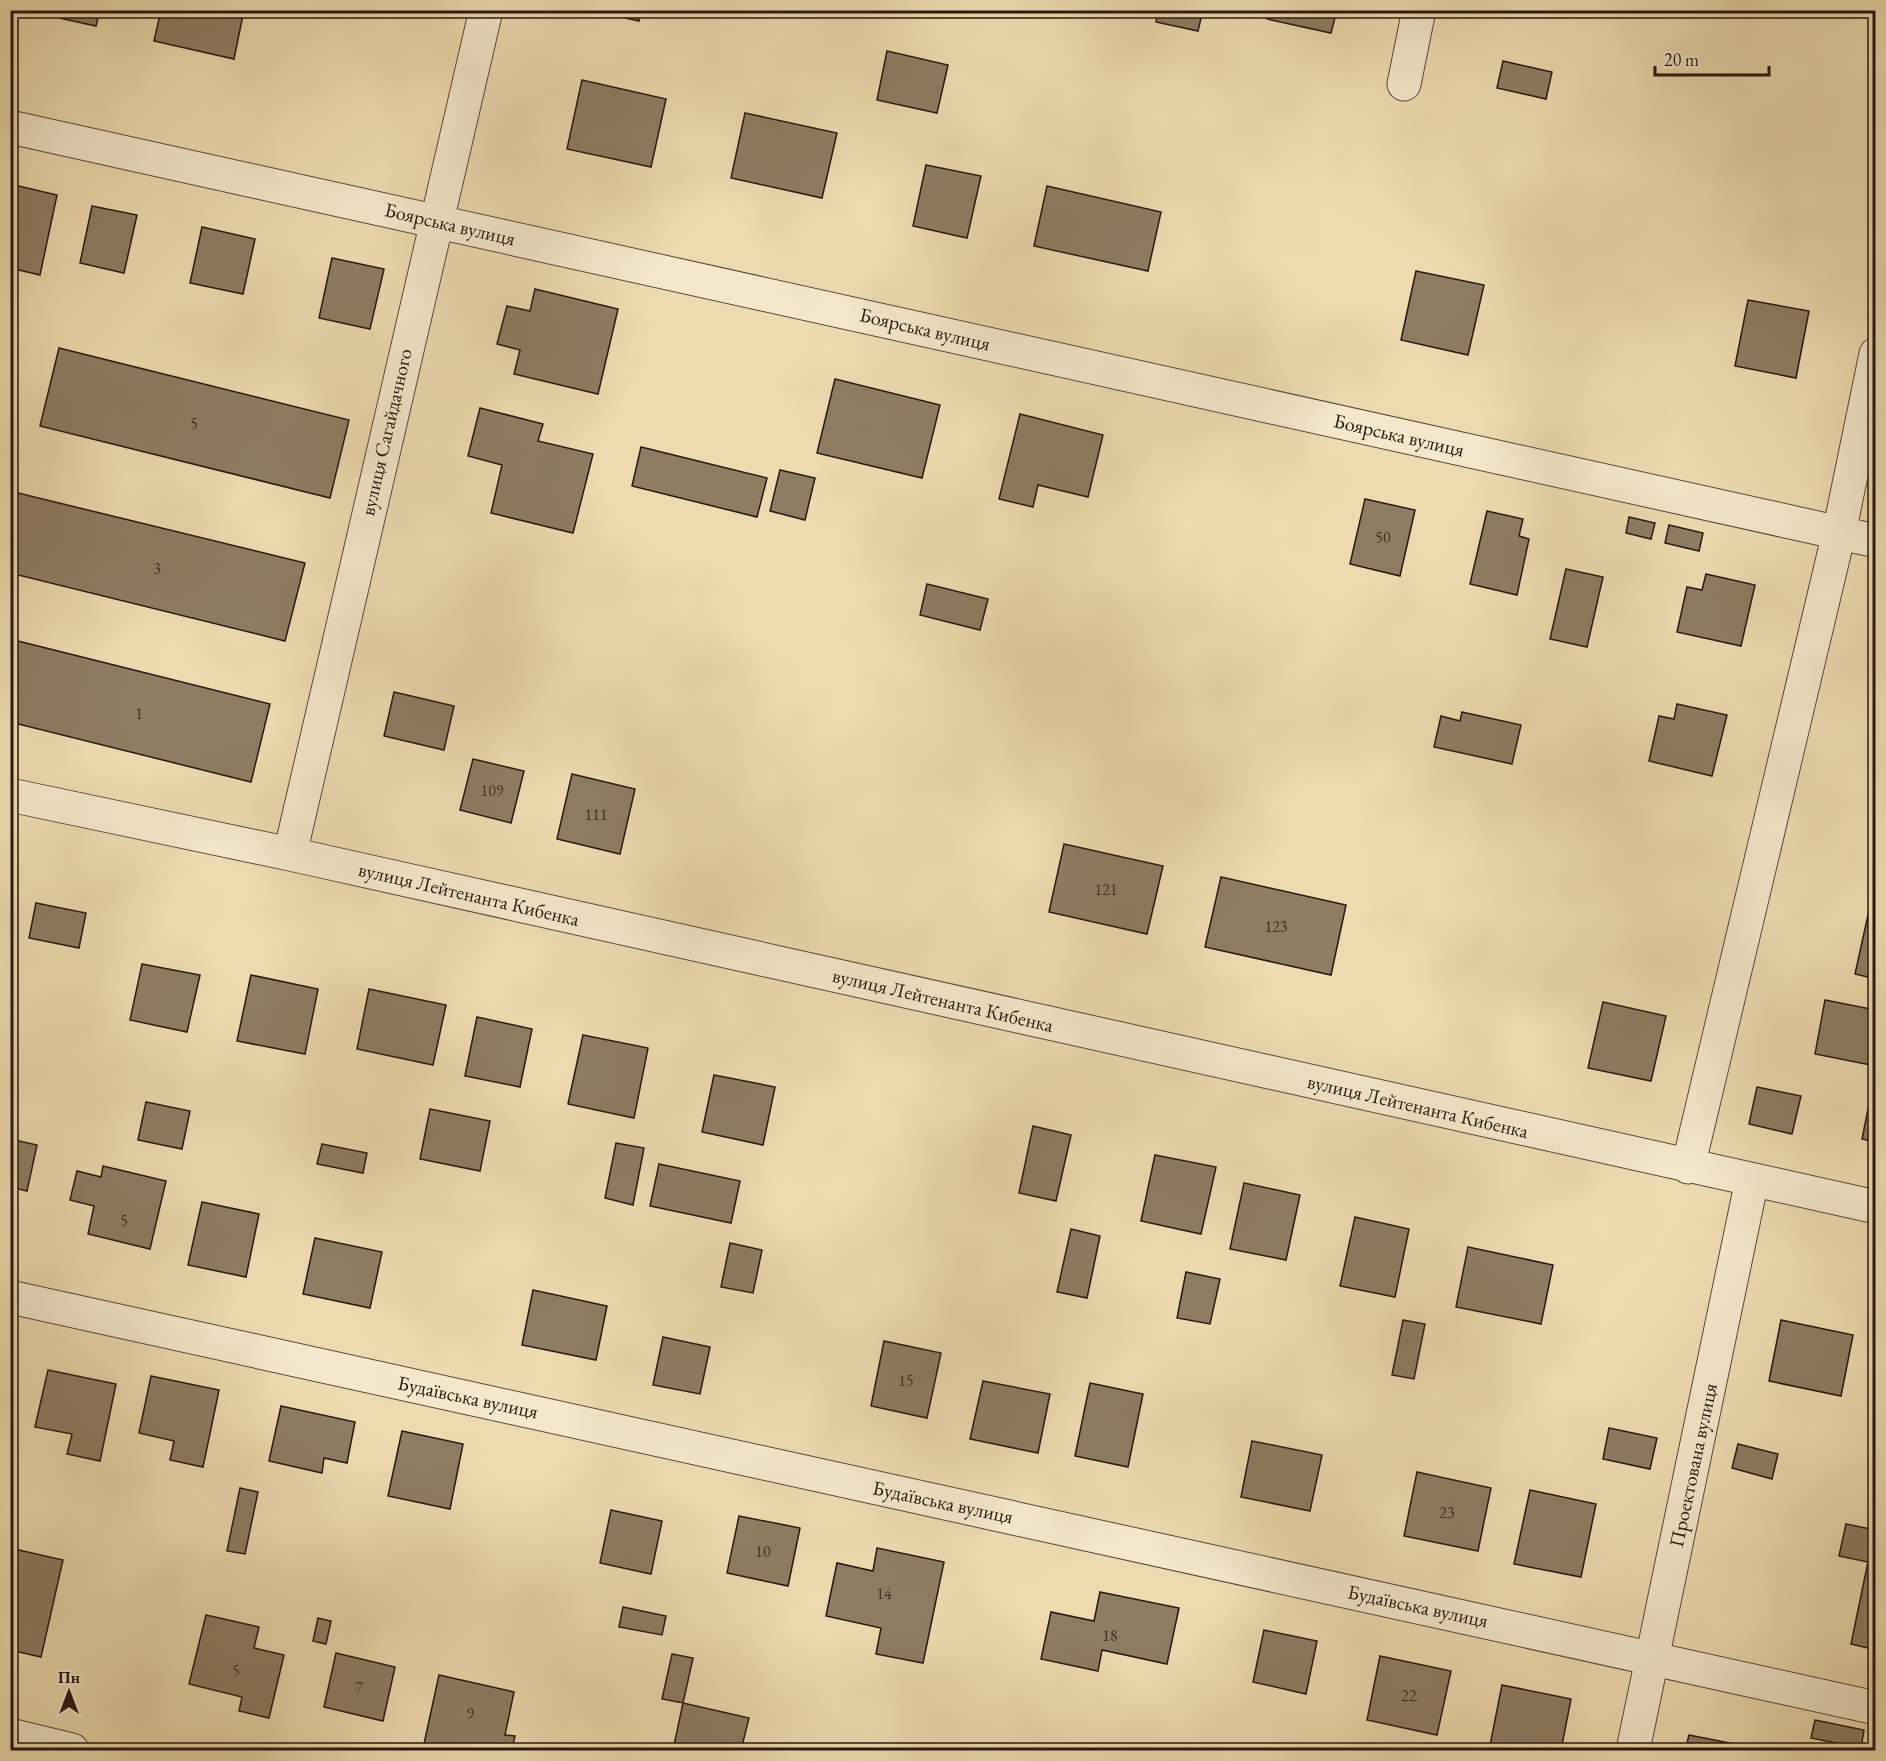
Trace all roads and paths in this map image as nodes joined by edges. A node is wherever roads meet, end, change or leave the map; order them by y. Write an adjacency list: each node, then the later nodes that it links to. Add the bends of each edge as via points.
1 (486, 10): 5 (street, вулиця Сагайдачного)
2 (1419, 10): 3 (street)
3 (1404, 84)
4 (10, 127): 5 (street, Боярська вулиця)
5 (435, 220): 7 (street, Боярська вулиця); 10 (street, вулиця Сагайдачного)
6 (1875, 354): 7 (street)
7 (1839, 533): 8 (street, Боярська вулиця); 11 (street)
8 (1875, 541)
9 (10, 795): 10 (street, вулиця Лейтенанта Кибенка)
10 (290, 854): 11 (street, вулиця Лейтенанта Кибенка)
11 (1688, 1167): 12 (street, вулиця Лейтенанта Кибенка)
12 (1752, 1180): 13 (street, вулиця Лейтенанта Кибенка); 15 (street, Проектована вулиця)
13 (1875, 1207)
14 (10, 1297): 15 (street, Будаївська вулиця)
15 (1653, 1658): 16 (street, Будаївська вулиця); 19 (street, Проектована вулиця)
16 (1875, 1708)
17 (10, 1734): 18 (street)
18 (72, 1750)
19 (1633, 1750)

